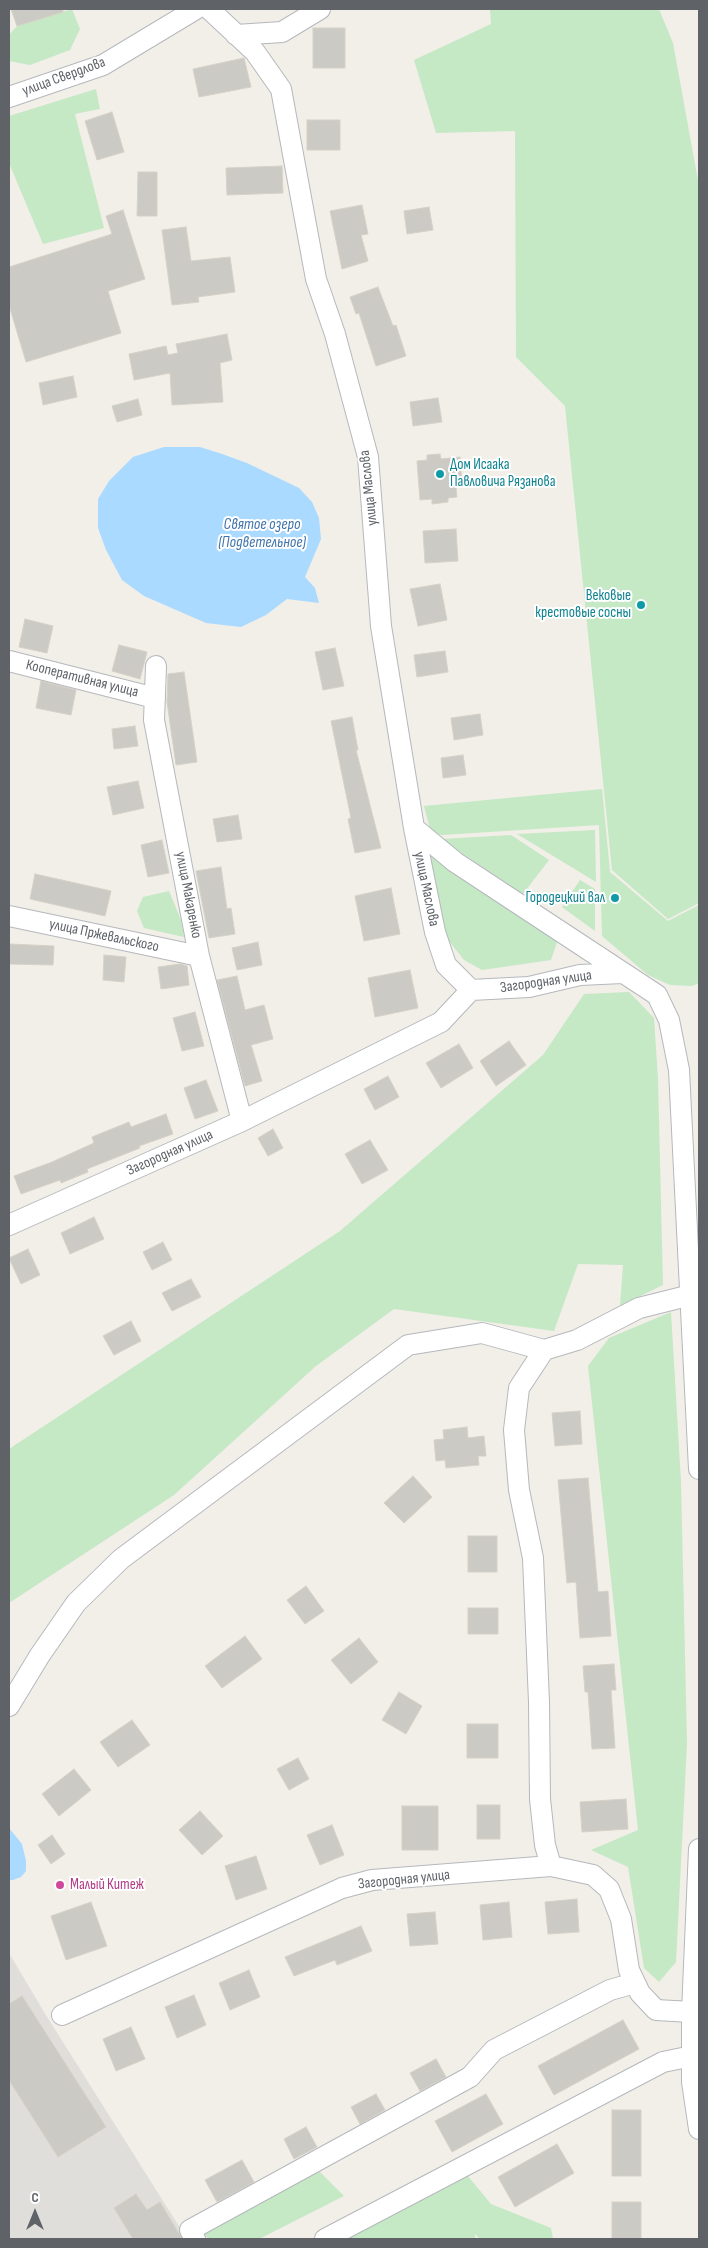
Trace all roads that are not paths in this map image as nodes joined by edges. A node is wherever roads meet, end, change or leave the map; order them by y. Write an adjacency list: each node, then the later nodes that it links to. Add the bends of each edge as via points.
1 (196, 9): 5 (street, улица Свердлова, via 102,65)
2 (209, 9): 4 (street, улица Маслова)
3 (320, 9): 4 (street, via 282,32)
4 (236, 35): 9 (street, улица Маслова, via 255,52 281,89 316,279 336,334 368,457 381,626)
5 (9, 97)
6 (9, 660): 8 (street, Кооперативная улица)
7 (156, 666): 8 (street, улица Макаренко)
8 (155, 698): 11 (street, улица Макаренко, via 154,720)
9 (414, 828): 12 (street, via 455,862); 13 (street, улица Маслова, via 435,932 446,965)
10 (9, 916): 11 (street, улица Пржевальского)
11 (199, 956): 14 (street, улица Макаренко)
12 (622, 973): 13 (street, Загородная улица, via 580,975 529,987); 16 (street, via 657,995 669,1020 679,1070)
13 (470, 990): 14 (street, Загородная улица, via 441,1022)
14 (242, 1120): 15 (street, Загородная улица)
15 (9, 1225)
16 (695, 1293): 17 (street, via 639,1308 577,1340); 18 (street)
17 (544, 1350): 19 (street, via 482,1333 408,1345 121,1559 76,1603); 21 (street, via 519,1388 514,1430 519,1490 533,1558 540,1799 545,1845)
18 (699, 1469)
19 (9, 1706)
20 (699, 1849): 23 (street)
21 (551, 1866): 22 (street, Загородная улица, via 593,1875 609,1888 621,1920 629,1970); 24 (street, Загородная улица, via 372,1880 342,1888)
22 (635, 1983): 23 (street, Загородная улица, via 656,2010); 28 (street, via 610,1990 494,2050 470,2077 190,2230)
23 (692, 2012): 25 (street)
24 (62, 2015)
25 (695, 2035): 26 (street)
26 (692, 2056): 27 (street, via 692,2082); 29 (street, via 663,2062)
27 (699, 2128)
28 (195, 2239)
29 (325, 2239)

